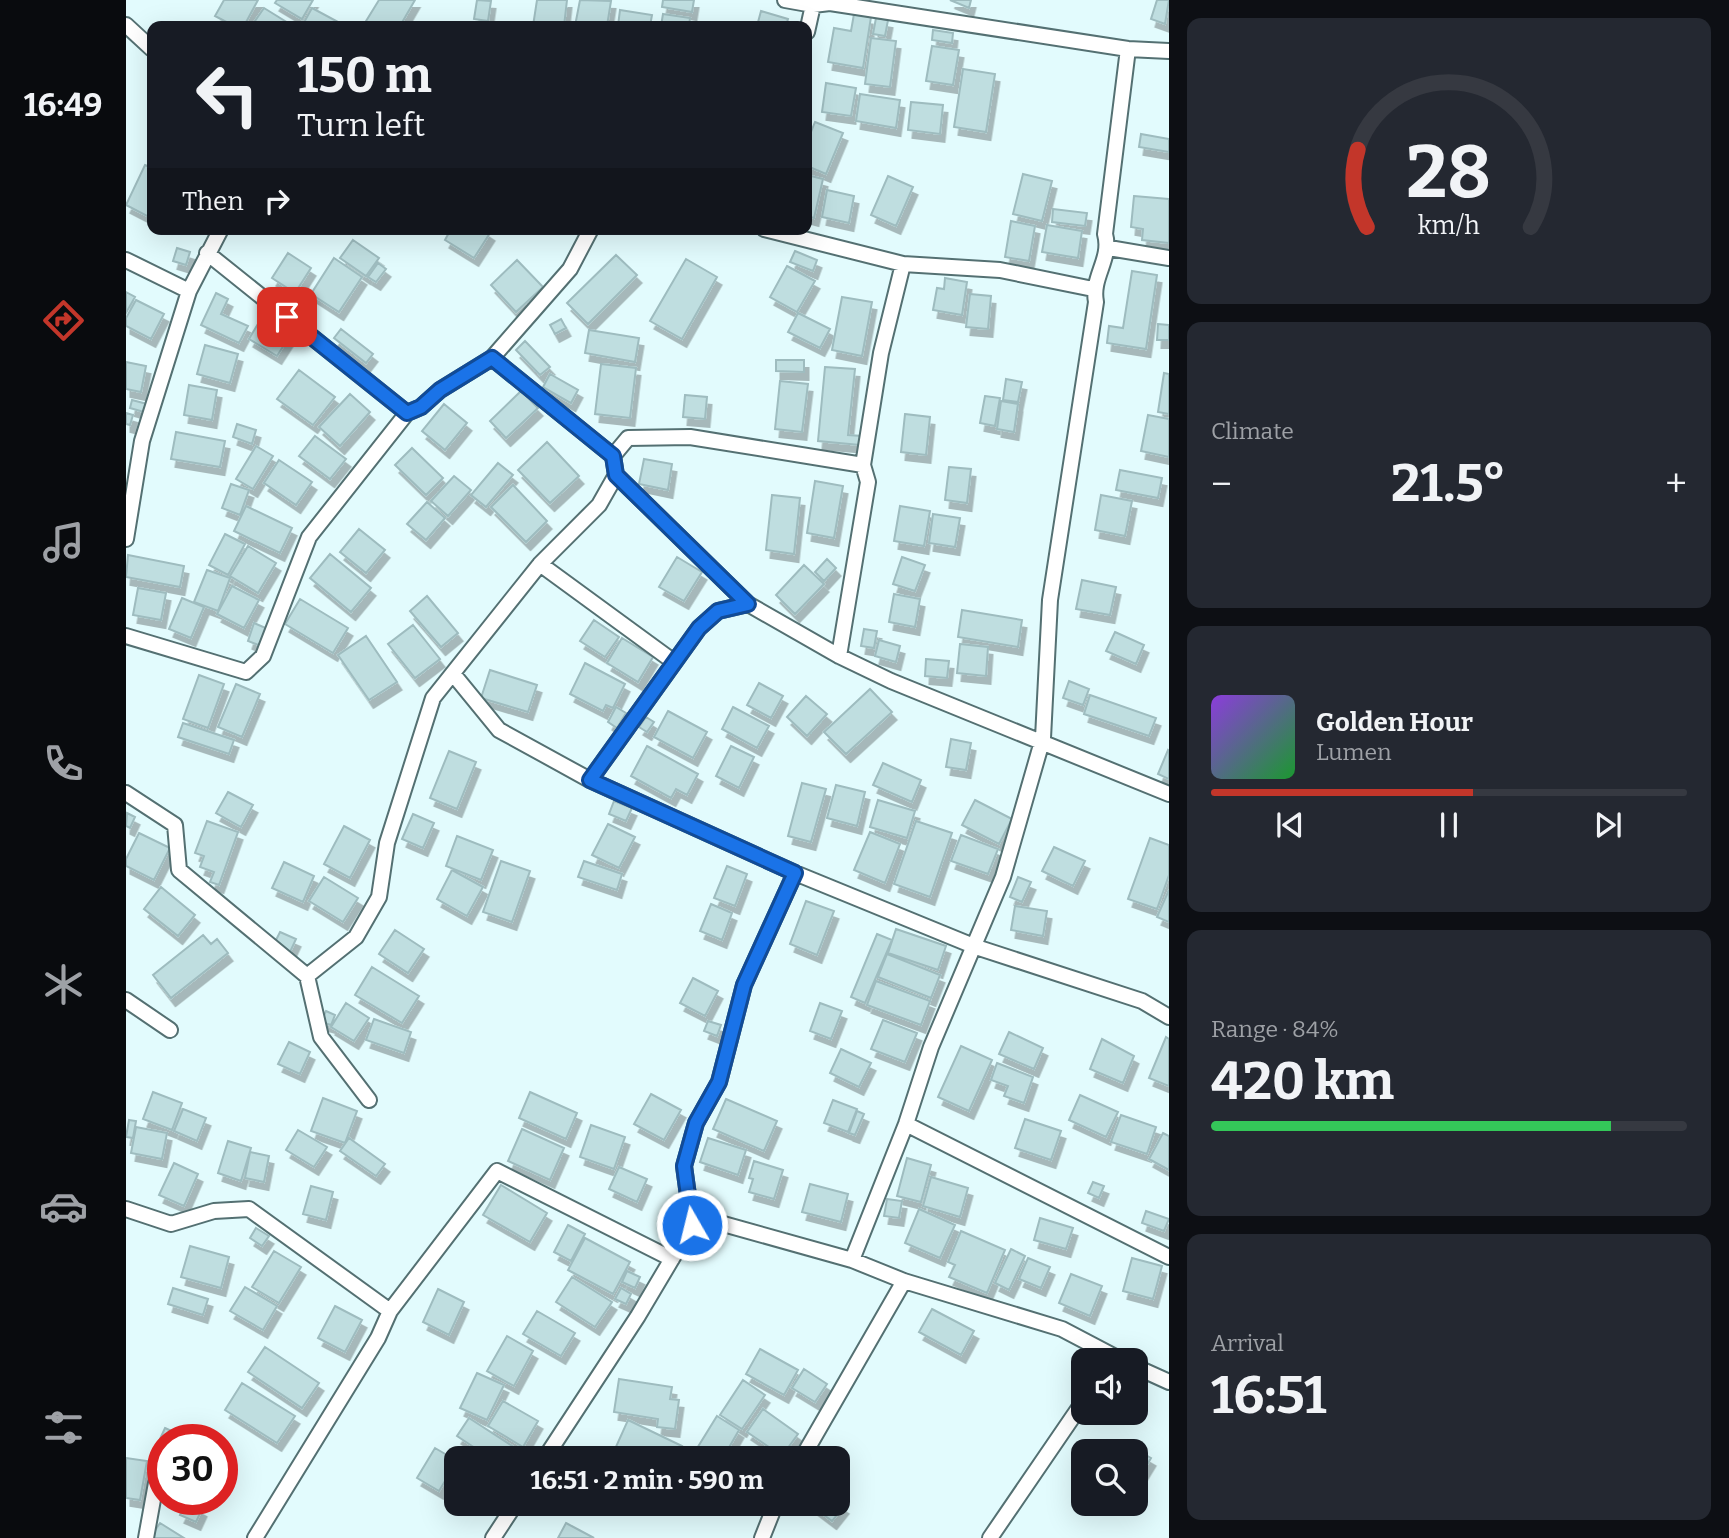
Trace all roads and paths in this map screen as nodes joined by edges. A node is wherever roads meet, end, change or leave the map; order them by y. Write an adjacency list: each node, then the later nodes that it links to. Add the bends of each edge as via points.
1 (785, 0): 2 (street)
2 (813, 5): 3 (street); 6 (street, via 830,3)
3 (809, 21)
4 (126, 25): 5 (street)
5 (147, 44)
6 (1128, 49): 7 (street); 11 (street, via 1105,234)
7 (1169, 51)
8 (218, 235): 12 (street)
9 (588, 235): 18 (street, via 570,269)
10 (788, 235): 15 (street)
11 (1109, 248): 13 (street); 16 (street)
12 (207, 253): 17 (street); 19 (street)
13 (1169, 258)
14 (126, 260): 17 (street)
15 (903, 264): 16 (street, via 1000,270); 21 (street, via 881,353)
16 (1093, 289): 30 (street, via 1096,302 1050,600)
17 (189, 291): 23 (street, via 142,441)
18 (492, 358): 19 (street); 20 (street)
19 (407, 413): 26 (street, via 309,537 263,656 246,673)
20 (613, 456): 21 (street, via 628,438 690,437); 22 (street)
21 (863, 465): 27 (street, via 868,482)
22 (616, 475): 24 (street, via 599,505); 25 (street)
23 (126, 539)
24 (540, 564): 28 (street); 29 (street)
25 (748, 604): 27 (street); 28 (street, via 718,611)
26 (126, 636)
27 (839, 656): 30 (street)
28 (674, 662): 31 (street)
29 (454, 675): 31 (street, via 499,730); 36 (street, via 433,698 387,843 379,897 356,937)
30 (1042, 742): 33 (street); 35 (street, via 1003,877)
31 (590, 780): 34 (street)
32 (126, 793): 36 (street, via 175,825 178,870)
33 (1169, 794)
34 (795, 873): 35 (street); 43 (street, via 744,985 719,1082 696,1123 684,1166)
35 (976, 947): 38 (street, via 1142,1001); 41 (street, via 931,1047)
36 (307, 976): 40 (street, via 321,1037)
37 (126, 1000): 39 (street)
38 (1169, 1017)
39 (170, 1030)
40 (369, 1100)
41 (906, 1125): 44 (street); 46 (street)
42 (126, 1209): 48 (street, via 172,1224 214,1211 248,1209)
43 (692, 1225): 45 (street); 46 (street, via 709,1220)
44 (1169, 1257)
45 (672, 1259): 48 (street, via 497,1171); 53 (street)
46 (852, 1261): 47 (street)
47 (904, 1281): 49 (street, via 1062,1329); 54 (street)
48 (390, 1311): 59 (street)
49 (1097, 1348)
50 (1148, 1372): 51 (street)
51 (1169, 1382)
52 (1071, 1420): 62 (street)
53 (553, 1446)
54 (809, 1446)
55 (150, 1515): 58 (street)
56 (507, 1516): 60 (street)
57 (771, 1516): 61 (street)
58 (146, 1538)
59 (255, 1538)
60 (493, 1538)
61 (762, 1538)
62 (990, 1538)

